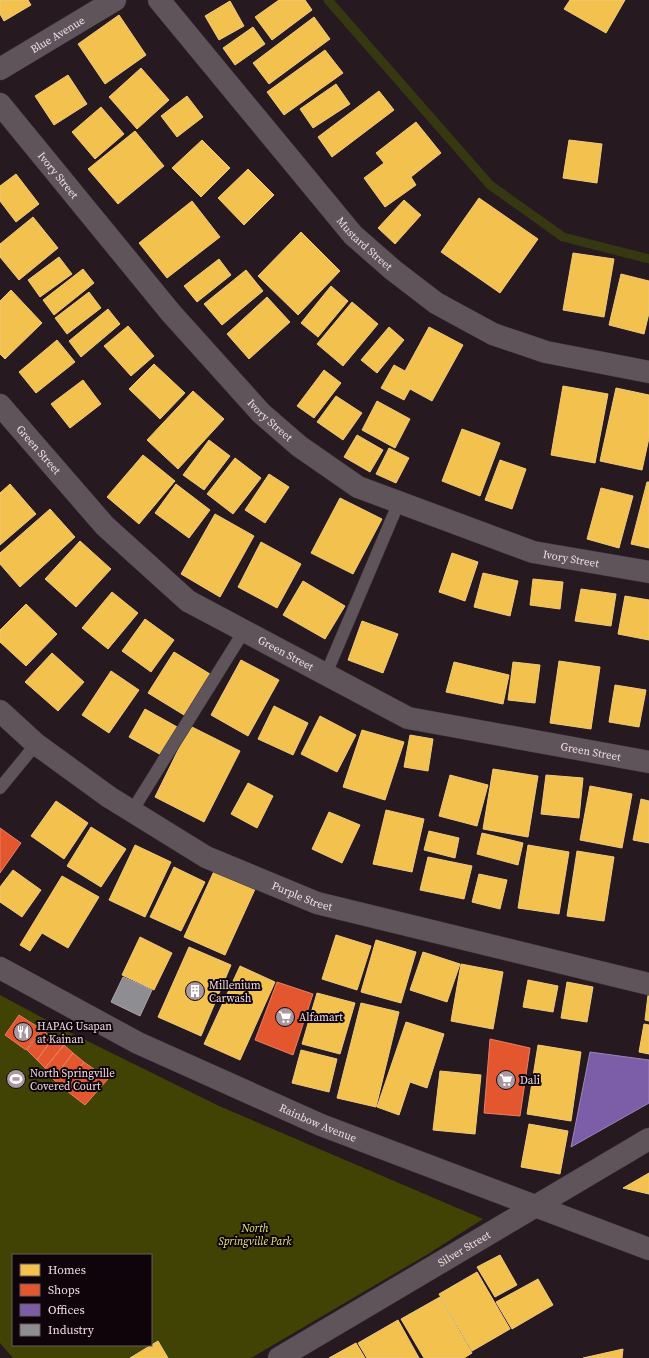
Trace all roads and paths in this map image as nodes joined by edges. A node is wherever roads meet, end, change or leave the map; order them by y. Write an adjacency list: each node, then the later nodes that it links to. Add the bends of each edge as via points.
1 (116, 0): 3 (street, Blue Avenue)
2 (159, 0): 5 (street, Mustard Street, via 353,235 436,303 493,334 546,352)
3 (0, 69)
4 (0, 104): 7 (street, Ivory Street, via 171,313 261,413 299,446 358,487)
5 (649, 372)
6 (0, 405): 9 (street, Green Street, via 105,526 188,601)
7 (400, 502): 8 (street, Ivory Street, via 533,552); 10 (lane)
8 (649, 572)
9 (244, 631): 10 (street, Green Street); 15 (lane)
10 (326, 674): 13 (street, Green Street, via 408,718)
11 (0, 711): 12 (street, Purple Street)
12 (36, 744): 14 (lane); 15 (street, Purple Street)
13 (649, 762)
14 (0, 788)
15 (132, 811): 17 (street, Purple Street, via 206,857 317,903)
16 (0, 968): 19 (street, Rainbow Avenue, via 145,1047 320,1125)
17 (649, 984)
18 (649, 1139): 19 (street, Silver Street)
19 (535, 1206): 20 (street, Rainbow Avenue); 21 (street, Silver Street)
20 (649, 1248)
21 (279, 1358)

